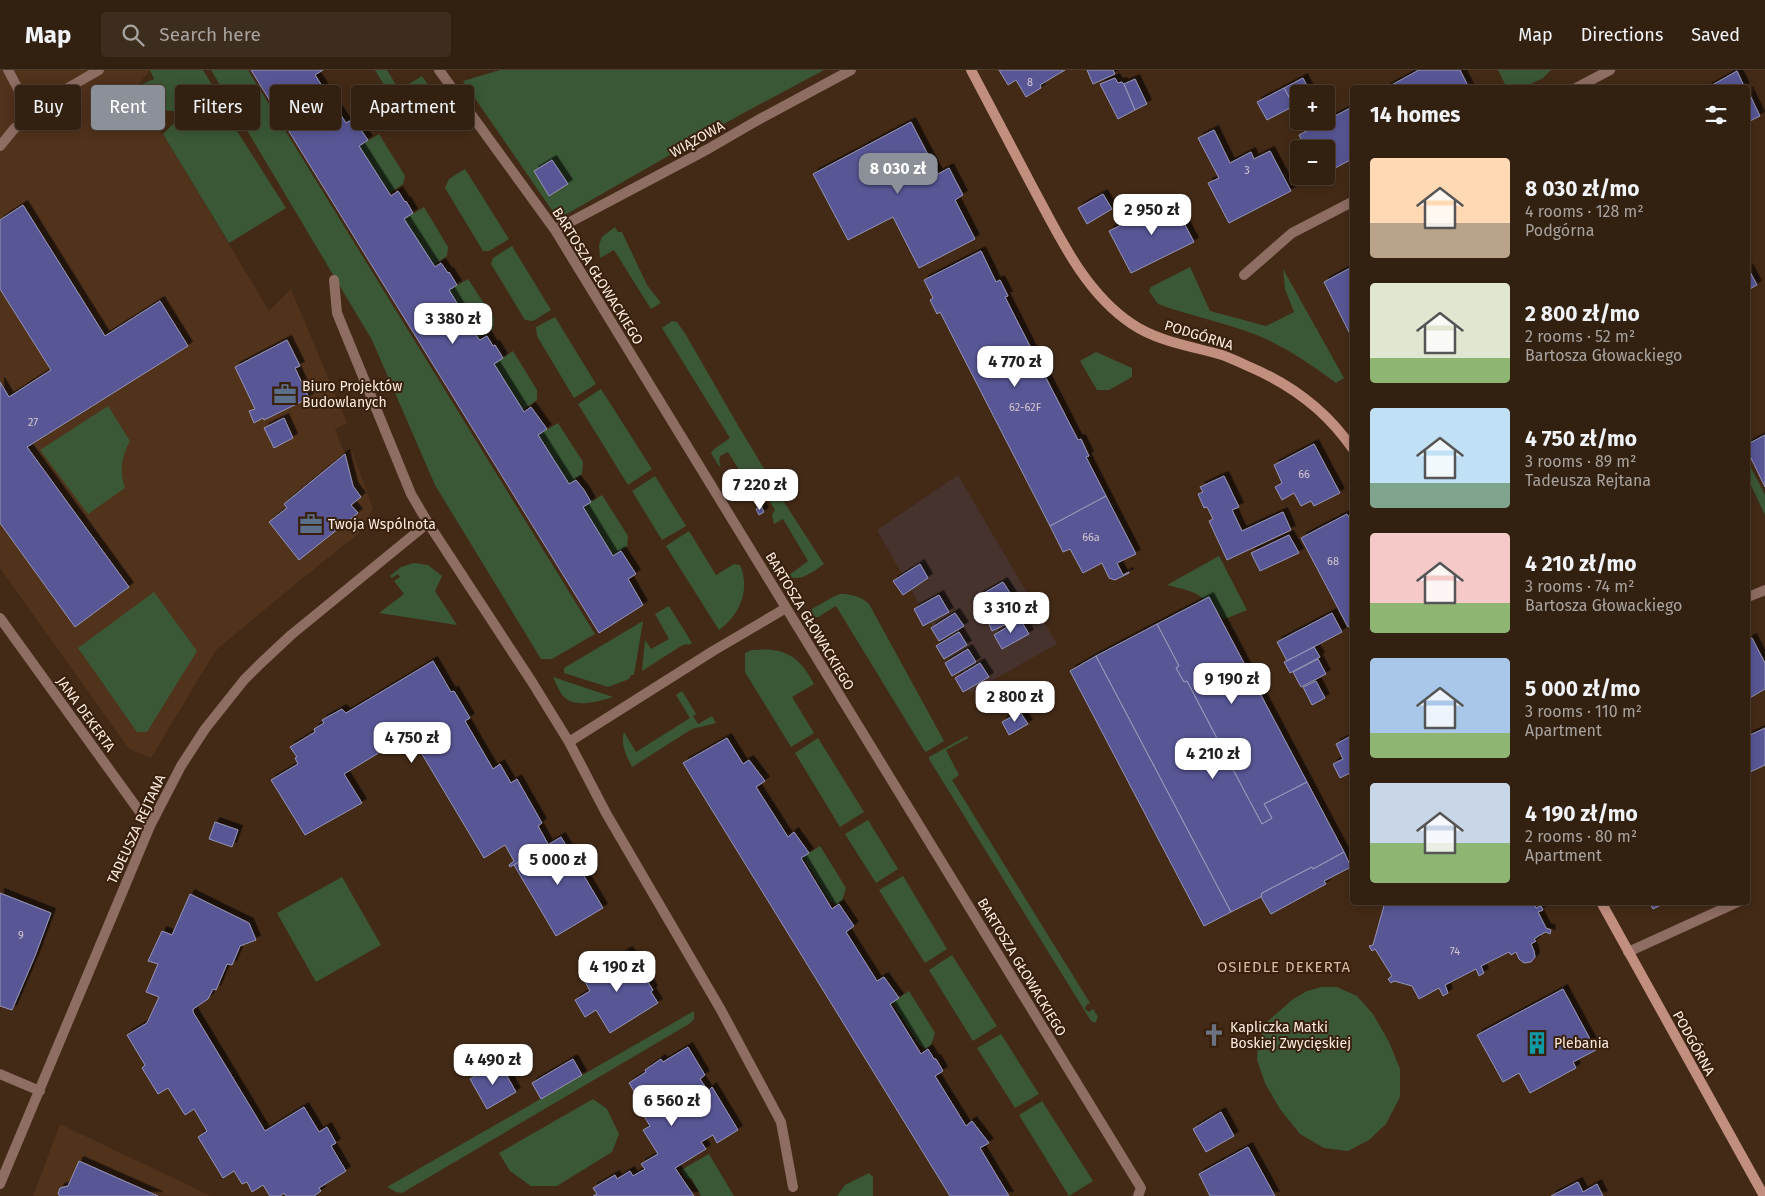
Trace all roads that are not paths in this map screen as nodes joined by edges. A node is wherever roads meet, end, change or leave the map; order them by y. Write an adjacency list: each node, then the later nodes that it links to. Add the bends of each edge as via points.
1 (8, 70): 7 (street)
2 (99, 70): 8 (street)
3 (439, 70): 13 (street, BARTOSZA GŁOWACKIEGO)
4 (852, 70): 13 (street, WIĄZOWA)
5 (971, 70): 16 (street, PODGÓRNA, via 1057,233 1100,296 1133,325 1158,338 1224,356 1284,383 1317,407)
6 (1610, 70): 9 (street)
7 (16, 85)
8 (74, 85)
9 (1582, 85)
10 (15, 128): 11 (street)
11 (0, 146)
12 (1350, 203): 14 (street, via 1292,233)
13 (555, 230): 20 (street, BARTOSZA GŁOWACKIEGO)
14 (1244, 275)
15 (334, 280): 17 (street, via 337,313 401,471)
16 (1350, 445)
17 (428, 523): 22 (street); 23 (street, TADEUSZA REJTANA, via 291,636 244,680 205,729)
18 (1765, 590): 19 (street)
19 (1750, 596)
20 (786, 608): 22 (street); 31 (street, BARTOSZA GŁOWACKIEGO, via 1141,1188)
21 (0, 618): 23 (street, JANA DEKERTA)
22 (569, 742): 30 (street, via 781,1122)
23 (150, 826): 28 (street, TADEUSZA REJTANA)
24 (1603, 905): 26 (street, PODGÓRNA)
25 (1731, 905): 26 (street)
26 (1628, 952): 32 (street, PODGÓRNA)
27 (0, 1074): 28 (street)
28 (40, 1091): 29 (street, TADEUSZA REJTANA)
29 (0, 1184)
30 (793, 1187)
31 (1138, 1196)
32 (1764, 1196)

